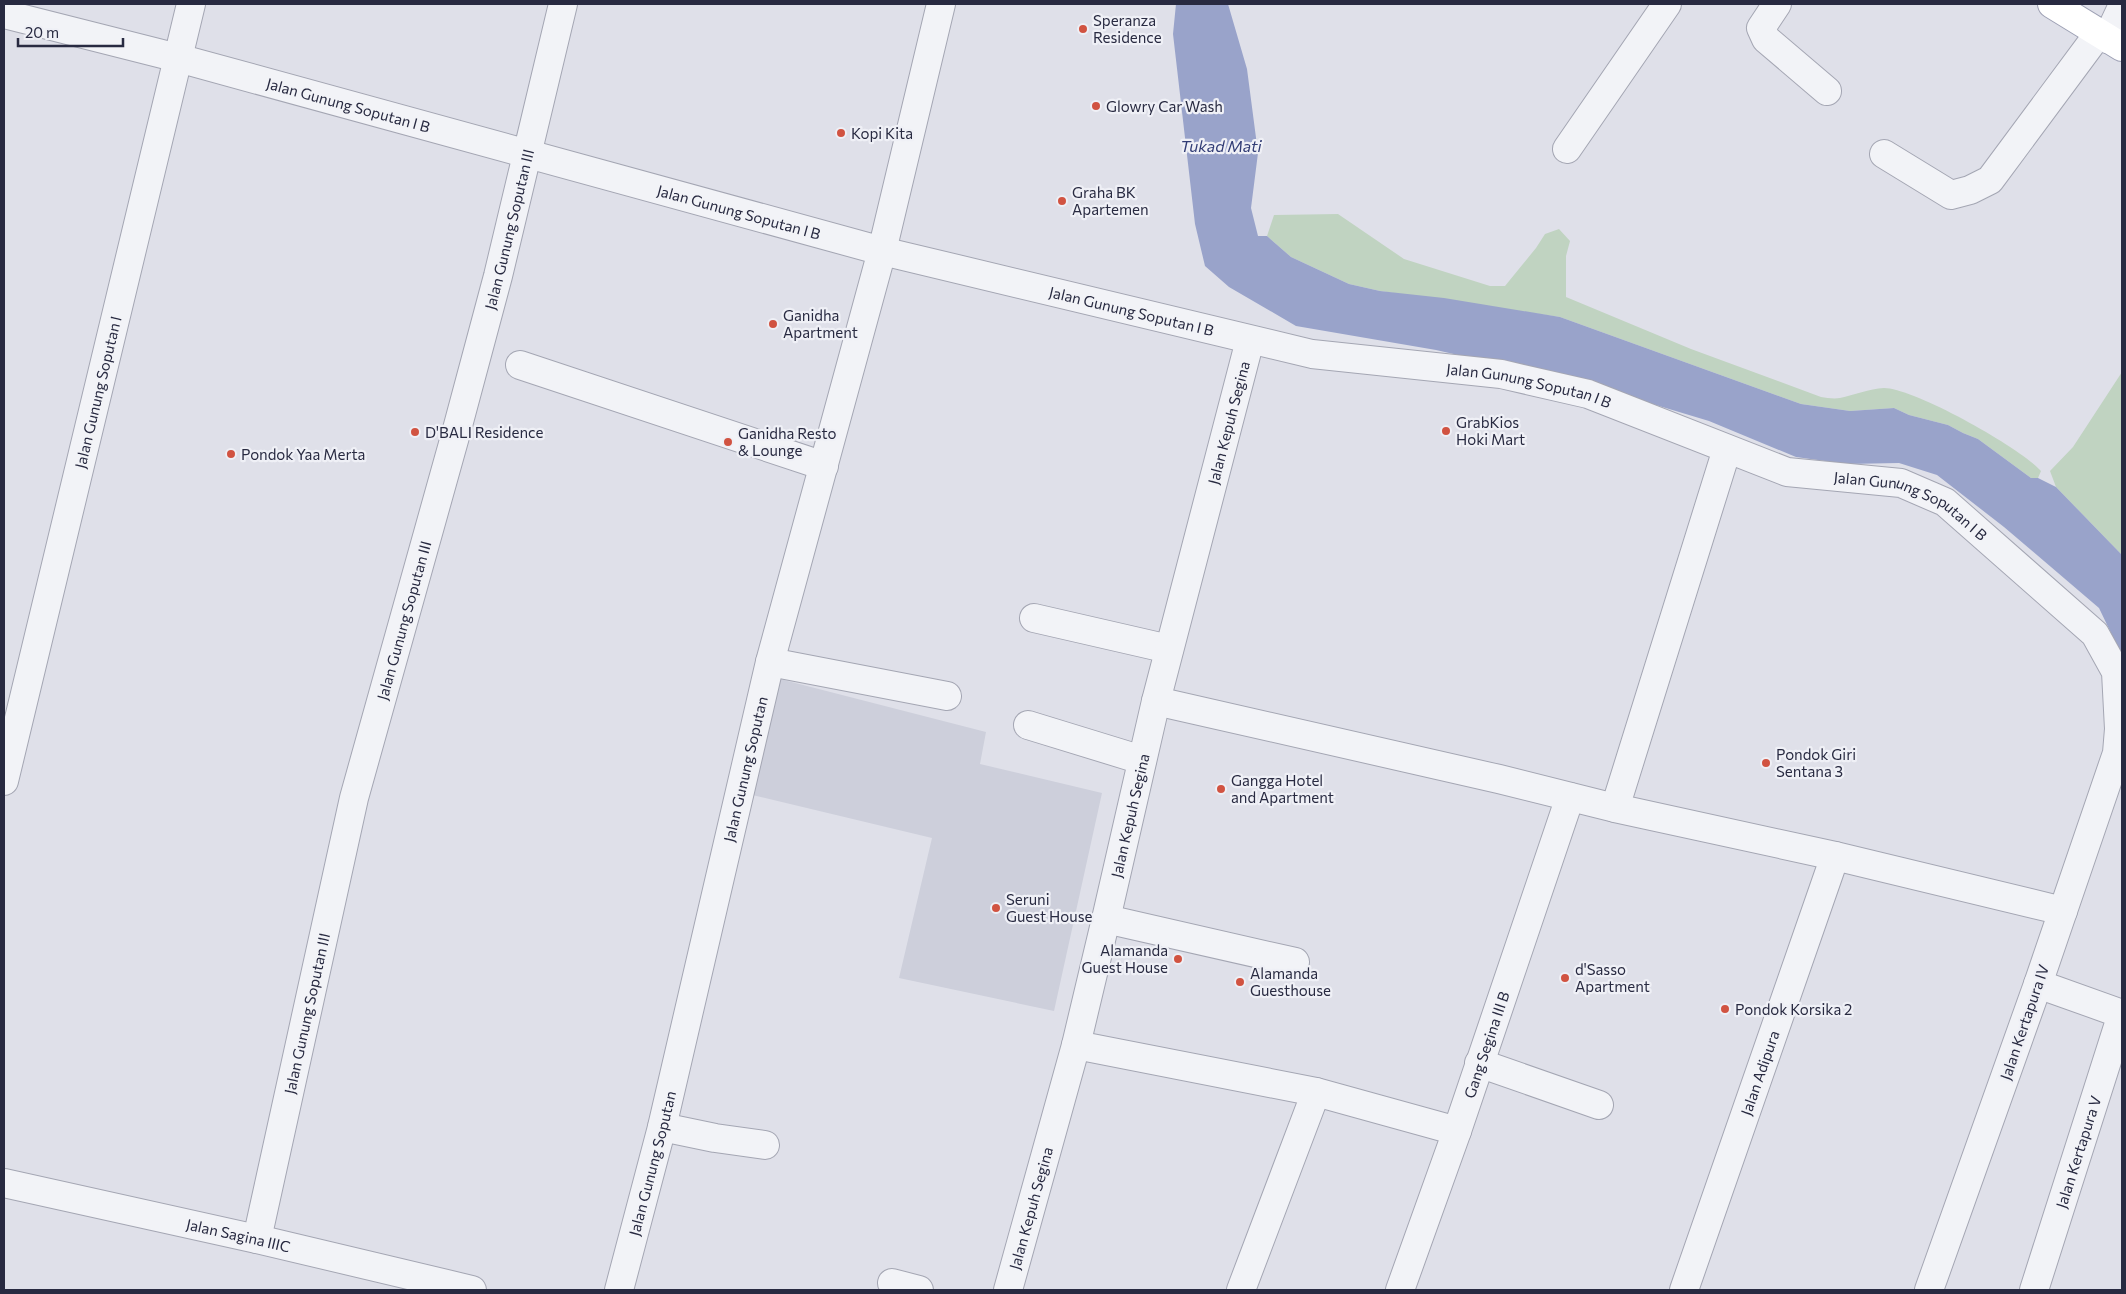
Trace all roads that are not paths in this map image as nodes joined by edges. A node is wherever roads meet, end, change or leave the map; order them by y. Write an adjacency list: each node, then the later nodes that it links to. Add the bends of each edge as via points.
1 (191, 4): 10 (street, Jalan Gunung Soputan I)
2 (563, 4): 13 (street, Jalan Gunung Soputan III)
3 (941, 4): 15 (street, Jalan Gunung Soputan)
4 (1667, 4): 12 (street)
5 (1776, 4): 11 (street, via 1762,28 1766,39)
6 (2052, 4): 9 (main road)
7 (2122, 8): 9 (street)
8 (4, 14): 10 (street, Jalan Gunung Soputan I B)
9 (2110, 40): 14 (street, via 1990,180 1951,195)
10 (178, 58): 13 (street, Jalan Gunung Soputan I B); 28 (street, Jalan Gunung Soputan I)
11 (1827, 91)
12 (1567, 150)
13 (528, 153): 15 (street, Jalan Gunung Soputan I B); 45 (street, Jalan Gunung Soputan III, via 459,424 354,798)
14 (1884, 154)
15 (882, 251): 16 (street, Jalan Gunung Soputan I B); 19 (street, Jalan Gunung Soputan)
16 (1250, 340): 18 (street, Jalan Gunung Soputan I B, via 1312,354 1501,374 1588,394); 21 (street, Jalan Kepuh Segina)
17 (520, 365): 19 (street)
18 (1727, 449): 26 (street, Jalan Gunung Soputan I B, via 1787,472 1901,483 1945,502 2096,634 2116,672); 30 (street)
19 (824, 466): 22 (street, Jalan Gunung Soputan)
20 (1034, 618): 21 (street)
21 (1169, 649): 24 (street, Jalan Kepuh Segina)
22 (770, 662): 23 (street); 41 (street, Jalan Gunung Soputan)
23 (946, 696)
24 (1156, 701): 27 (street, Jalan Kepuh Segina); 29 (street)
25 (1028, 725): 27 (street)
26 (2117, 753): 32 (street, Jalan Kertapura IV)
27 (1142, 760): 33 (street, Jalan Kepuh Segina)
28 (4, 781)
29 (1570, 797): 30 (street); 38 (street, Gang Segina III B)
30 (1615, 808): 31 (street)
31 (1835, 856): 32 (street); 53 (street, Jalan Adipura)
32 (2063, 911): 35 (street, Jalan Kertapura IV)
33 (1106, 920): 34 (street); 37 (street, Jalan Kepuh Segina)
34 (1295, 962)
35 (2038, 984): 36 (street); 54 (street, Jalan Kertapura IV)
36 (2122, 1014): 55 (street, Jalan Kertapura V)
37 (1076, 1044): 39 (street); 50 (street, Jalan Kepuh Segina)
38 (1479, 1063): 40 (street); 42 (street, Gang Segina III B)
39 (1316, 1092): 42 (street); 51 (street)
40 (1599, 1105)
41 (662, 1128): 43 (street); 48 (street, Jalan Gunung Soputan)
42 (1457, 1131): 52 (street, Gang Segina III B)
43 (765, 1145)
44 (4, 1184): 45 (street, Jalan Sagina IIIC)
45 (257, 1239): 47 (street, Jalan Sagina IIIC)
46 (892, 1283): 49 (street)
47 (472, 1290)
48 (619, 1290)
49 (919, 1290)
50 (1008, 1290)
51 (1241, 1290)
52 (1400, 1290)
53 (1684, 1290)
54 (1929, 1290)
55 (2034, 1290)

